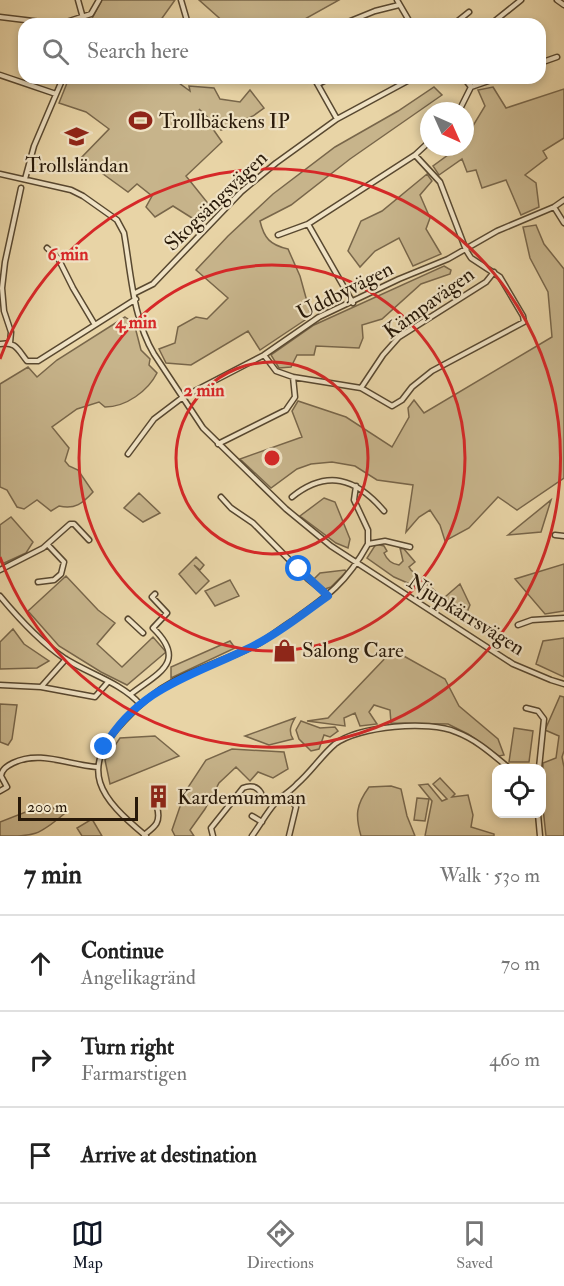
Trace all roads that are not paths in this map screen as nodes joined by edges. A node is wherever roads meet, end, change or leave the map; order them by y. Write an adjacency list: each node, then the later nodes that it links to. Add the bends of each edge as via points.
1 (78, 0): 10 (street)
2 (99, 0): 10 (street, via 91,14)
3 (181, 0): 11 (street)
4 (521, 0): 15 (street)
5 (557, 0): 7 (street)
6 (398, 2): 12 (street); 13 (street)
7 (564, 5)
8 (469, 12): 14 (street)
9 (0, 17): 16 (street)
10 (83, 18)
11 (186, 18)
12 (358, 18)
13 (407, 18)
14 (462, 18)
15 (498, 18)
16 (18, 19)
17 (557, 57): 18 (street)
18 (546, 61)
19 (0, 75): 20 (street)
20 (18, 81)
21 (27, 84): 28 (street)
22 (60, 84): 28 (street)
23 (318, 84): 30 (street)
24 (402, 84): 30 (street, Skogsängsvägen)
25 (469, 84): 27 (street)
26 (480, 84): 27 (street)
27 (471, 87): 29 (street)
28 (56, 94): 34 (street)
29 (464, 102)
30 (337, 119): 44 (street, Skogsängsvägen, via 241,192 153,284)
31 (420, 150): 32 (street)
32 (415, 155): 39 (street); 42 (street, via 440,182)
33 (0, 174): 34 (street, Njupkärrsvägen)
34 (25, 179): 44 (street, Njupkärrsvägen, via 70,190 117,220 124,233)
35 (21, 188): 48 (street, via 2,288)
36 (564, 200): 37 (street, Uddbyvägen)
37 (555, 207): 38 (street); 42 (street, Uddbyvägen, via 497,231)
38 (564, 223)
39 (308, 224): 40 (street); 46 (street)
40 (278, 235)
41 (46, 248): 47 (street, via 58,258)
42 (466, 250): 43 (street, via 471,258); 46 (street, Uddbyvägen)
43 (494, 272): 52 (street, Kämpavägen, via 486,282 399,337); 52 (street, via 524,322 432,371 397,404 392,406)
44 (135, 293): 45 (street, Njupkärrsvägen)
45 (136, 299): 47 (street); 53 (street, Njupkärrsvägen, via 146,341)
46 (353, 303): 50 (street, Uddbyvägen, via 320,317)
47 (95, 325): 48 (street, via 38,361 27,361)
48 (10, 343): 49 (street)
49 (0, 344)
50 (264, 355): 51 (street, via 276,371); 53 (street, Uddbyvägen)
51 (293, 377): 52 (street); 54 (street, via 295,397 286,410)
52 (361, 388)
53 (183, 397): 54 (street, Njupkärrsvägen); 55 (street, Uddbyvägen, via 154,419)
54 (218, 444): 66 (street, Njupkärrsvägen, via 308,528)
55 (128, 454)
56 (356, 486): 58 (street, via 341,480 317,482); 59 (street); 63 (street, via 354,500 368,530)
57 (221, 497): 71 (street, via 254,523)
58 (292, 497)
59 (384, 511)
60 (555, 535): 61 (street)
61 (564, 536)
62 (89, 540): 64 (street, via 74,524)
63 (368, 544): 65 (street, Njupkärrsvägen, via 385,542); 66 (street)
64 (48, 545): 67 (street); 68 (street, via 64,562 63,570 54,580)
65 (410, 547)
66 (357, 563): 71 (street); 78 (street, Njupkärrsvägen, via 513,664)
67 (0, 570)
68 (38, 582)
69 (155, 594): 81 (street, via 152,597 167,613 153,628 162,637 169,660 164,669)
70 (0, 596): 76 (street, via 33,633)
71 (328, 596): 82 (street, via 257,644 175,680)
72 (564, 618): 74 (street)
73 (128, 619): 75 (street)
74 (518, 625)
75 (143, 633)
76 (66, 659): 77 (street); 80 (street)
77 (108, 682): 80 (street, via 95,697); 81 (street)
78 (564, 684)
79 (0, 685): 80 (street)
80 (41, 687)
81 (131, 694): 82 (street)
82 (140, 704): 86 (street, via 110,736)
83 (526, 708): 85 (street, via 538,711 544,719)
84 (504, 764): 88 (street, via 478,742 455,731 431,727 379,728 337,743)
85 (539, 764)
86 (97, 767): 87 (street, via 27,757 2,771 6,787); 96 (street, via 108,797)
87 (0, 791)
88 (287, 793): 95 (street); 99 (street, via 296,807)
89 (259, 802): 97 (street, via 261,793 257,788 243,788 211,828)
90 (157, 807): 92 (street)
91 (252, 816): 95 (street)
92 (159, 817): 93 (street); 96 (street, via 157,826)
93 (154, 818)
94 (538, 818): 100 (street)
95 (262, 822): 98 (street)
96 (145, 835)
97 (213, 836)
98 (252, 836)
99 (289, 836)
100 (540, 836)

